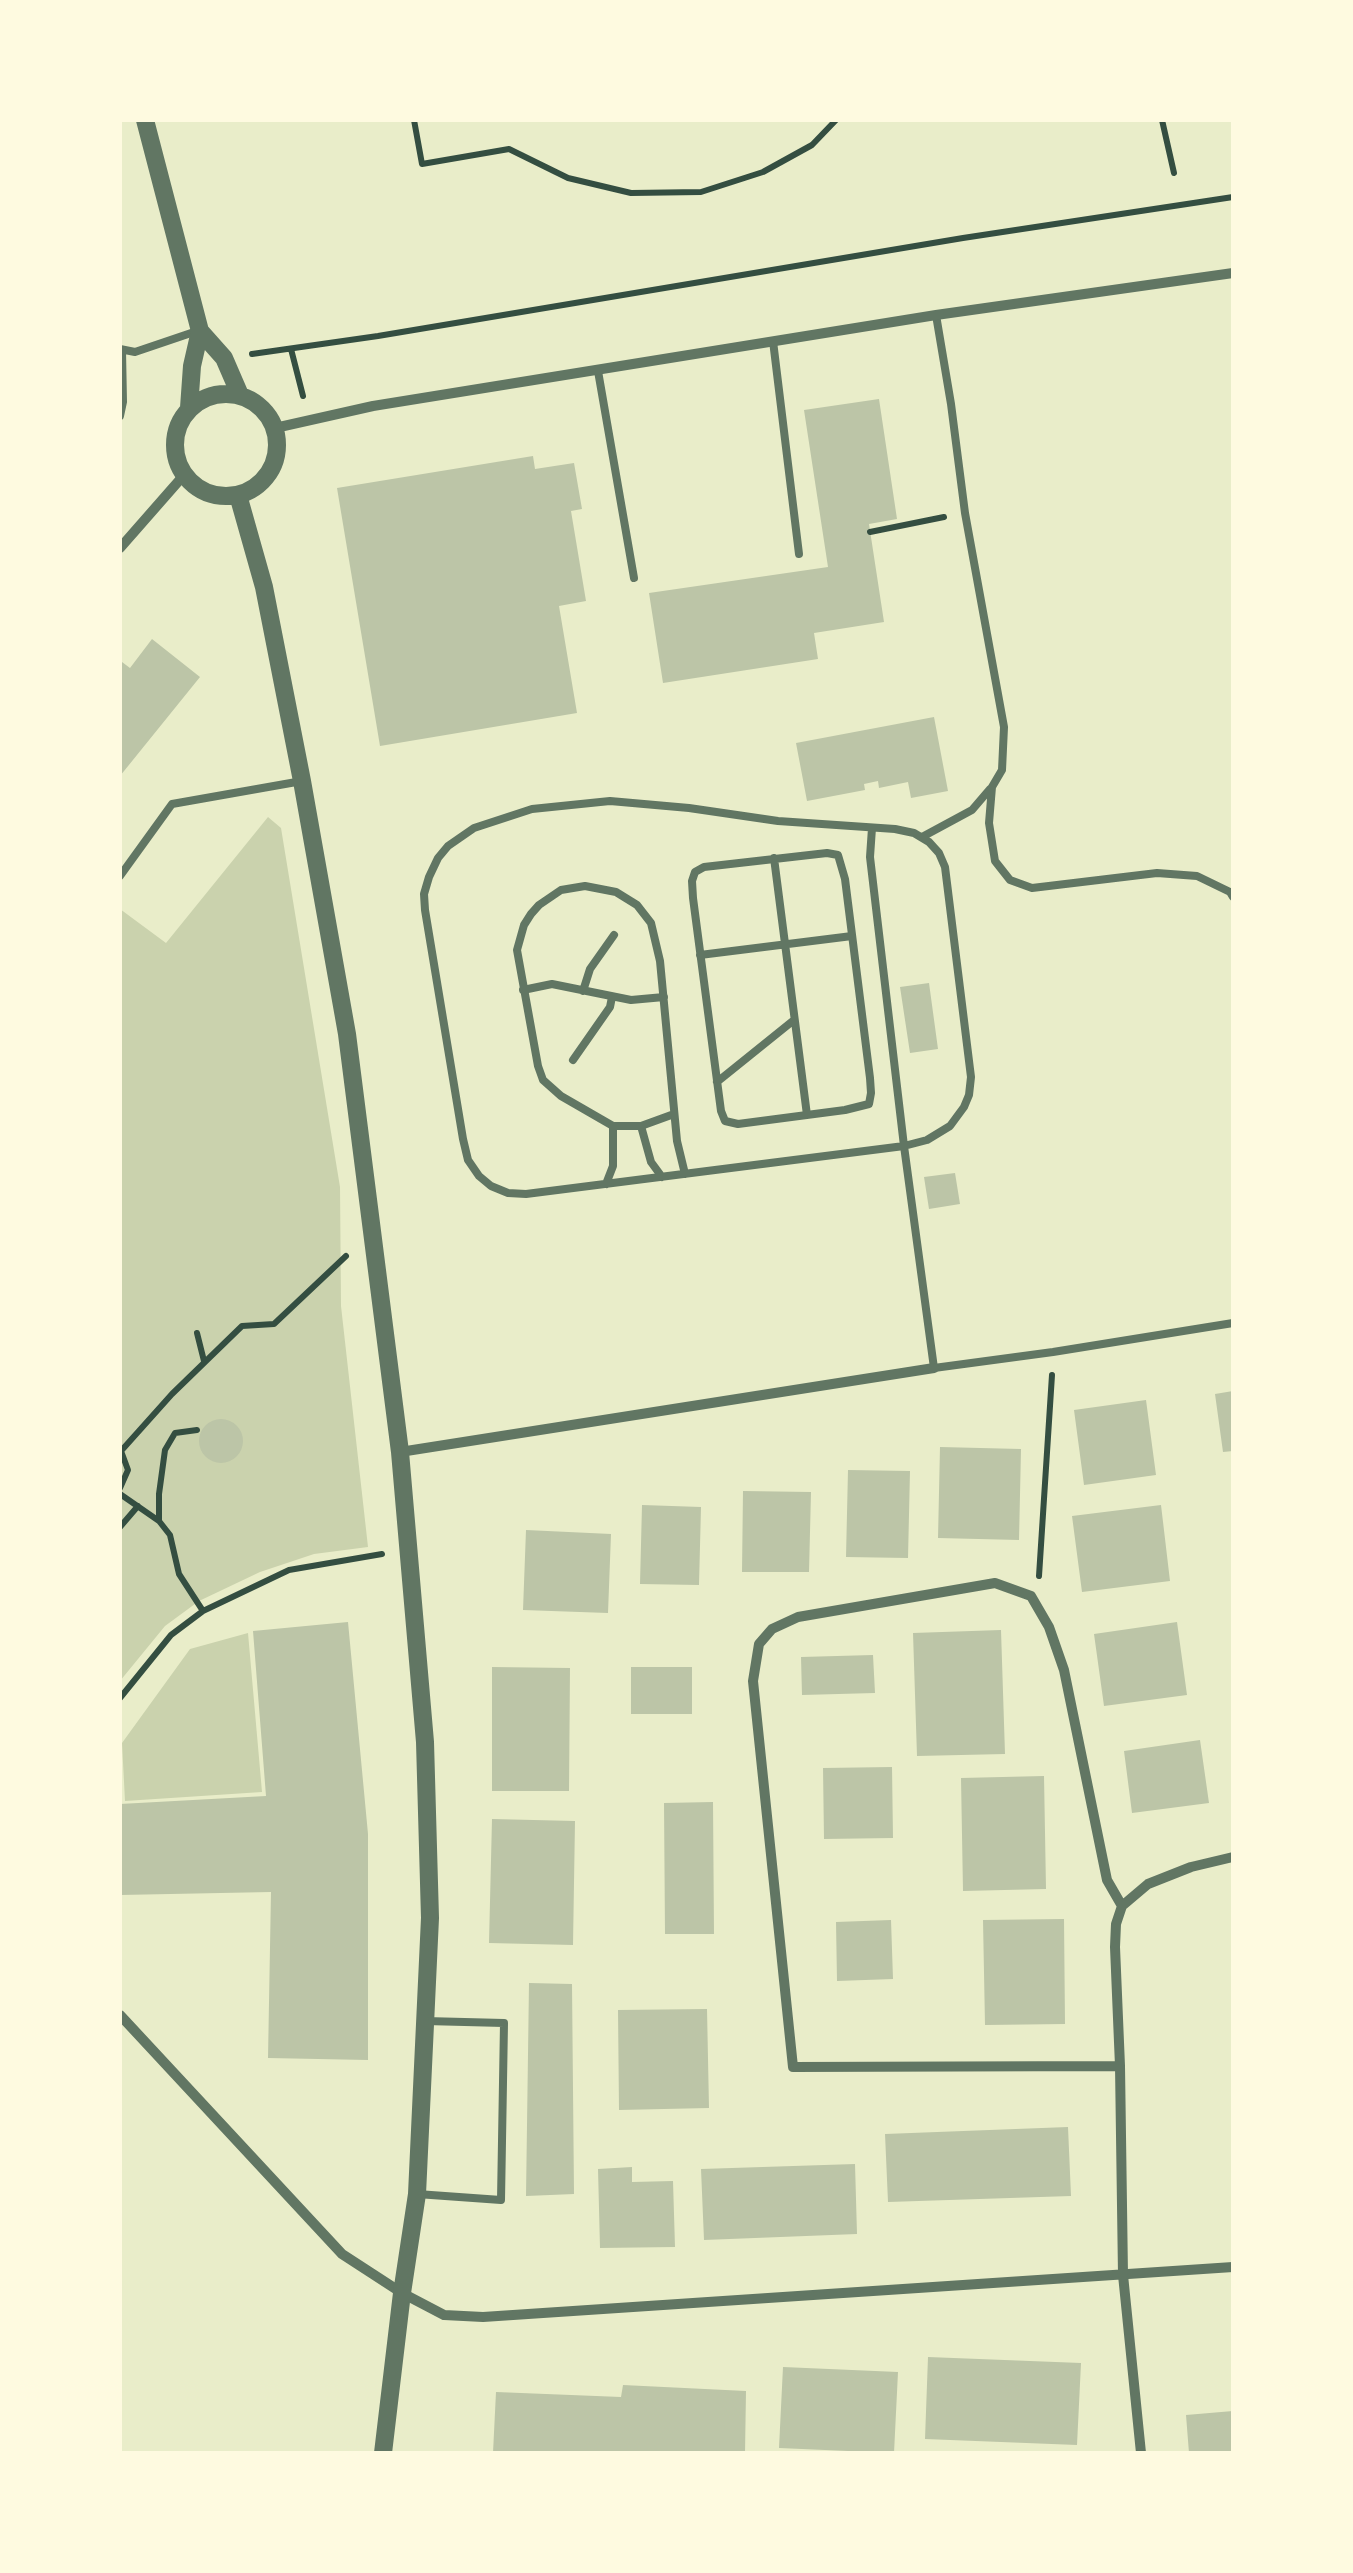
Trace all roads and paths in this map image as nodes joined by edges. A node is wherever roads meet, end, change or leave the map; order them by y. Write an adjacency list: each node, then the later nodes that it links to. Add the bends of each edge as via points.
1 (144, 120): 9 (street)
2 (414, 120): 3 (path, via 422,164 509,149 568,178 632,194 701,192 762,172 812,146)
3 (836, 120)
4 (1162, 120): 5 (path)
5 (1174, 173)
6 (1233, 197): 16 (path, via 291,349)
7 (1233, 273): 8 (street)
8 (936, 315): 10 (street); 26 (lane, via 1004,727 1002,770)
9 (200, 331): 11 (lane, via 135,352); 13 (street, via 224,358); 14 (street)
10 (773, 341): 12 (street); 23 (lane)
11 (121, 350): 15 (lane)
12 (598, 371): 16 (street); 24 (lane)
13 (240, 395): 14 (street, via 222,393); 17 (street, via 255,402)
14 (189, 408): 18 (street, via 174,440)
15 (120, 416)
16 (309, 420): 17 (street)
17 (275, 428): 19 (street, via 274,462 254,488)
18 (184, 474): 19 (street, via 214,495); 22 (street)
19 (238, 495): 25 (street, via 264,587)
20 (928, 520): 21 (path)
21 (870, 532)
22 (120, 548)
23 (800, 554)
24 (634, 578)
25 (302, 781): 30 (lane, via 172,804); 51 (street)
26 (992, 786): 28 (lane, via 972,810); 31 (lane, via 988,823 995,862 1010,880 1032,888 1157,873 1197,876)
27 (872, 828): 28 (lane); 47 (lane); 50 (lane, via 582,802 488,822 438,858 428,876 425,910 468,1160 491,1186 508,1192)
28 (922, 837): 47 (lane, via 945,867 972,1077 950,1126)
29 (774, 858): 33 (lane, via 838,855); 34 (lane); 35 (lane, via 695,872)
30 (120, 876)
31 (1233, 897)
32 (614, 935): 37 (lane, via 590,968)
33 (852, 936): 34 (lane); 44 (lane, via 868,1104)
34 (784, 945): 35 (lane); 40 (lane)
35 (700, 956): 42 (lane)
36 (523, 990): 37 (lane, via 552,984); 39 (lane, via 517,950 524,924 548,898 585,886 616,892 646,915 657,941); 45 (lane, via 544,1080)
37 (583, 991): 38 (lane)
38 (612, 997): 39 (lane); 41 (lane)
39 (664, 997): 43 (lane)
40 (794, 1020): 42 (lane); 44 (lane)
41 (573, 1060)
42 (717, 1082): 44 (lane, via 725,1121)
43 (674, 1114): 46 (lane); 48 (lane)
44 (807, 1115)
45 (612, 1126): 46 (lane); 50 (lane)
46 (641, 1126): 49 (lane)
47 (904, 1146): 48 (lane); 56 (lane)
48 (686, 1174): 49 (lane)
49 (662, 1177): 50 (lane)
50 (606, 1184)
51 (373, 1231): 55 (path, via 274,1324 242,1326); 58 (street)
52 (1233, 1323): 54 (lane)
53 (197, 1332): 55 (path)
54 (1054, 1352): 56 (lane); 64 (path, via 1040,1572)
55 (204, 1362): 59 (path, via 121,1452 128,1470)
56 (934, 1368): 58 (street)
57 (196, 1430): 61 (path, via 175,1433 165,1450)
58 (400, 1452): 63 (street)
59 (120, 1491): 60 (path)
60 (138, 1506): 61 (path); 62 (path)
61 (159, 1521): 65 (path, via 170,1535 179,1574)
62 (120, 1527)
63 (408, 1550): 65 (path, via 289,1570); 70 (street, via 426,1761)
64 (1031, 1596): 68 (street, via 1064,1670 1108,1880); 71 (street, via 995,1584 798,1617 759,1644 753,1681 793,2067)
65 (203, 1611): 66 (path, via 171,1635)
66 (120, 1698)
67 (1233, 1856): 68 (street, via 1148,1884)
68 (1122, 1906): 71 (street, via 1115,1948)
69 (120, 2015): 75 (street, via 342,2254)
70 (425, 2021): 72 (street); 72 (lane, via 504,2023 500,2200)
71 (1120, 2066): 74 (street)
72 (417, 2194): 75 (street)
73 (1233, 2267): 74 (street)
74 (1123, 2274): 75 (street, via 482,2317 444,2315); 77 (street)
75 (402, 2293): 76 (street)
76 (383, 2453)
77 (1141, 2453)

